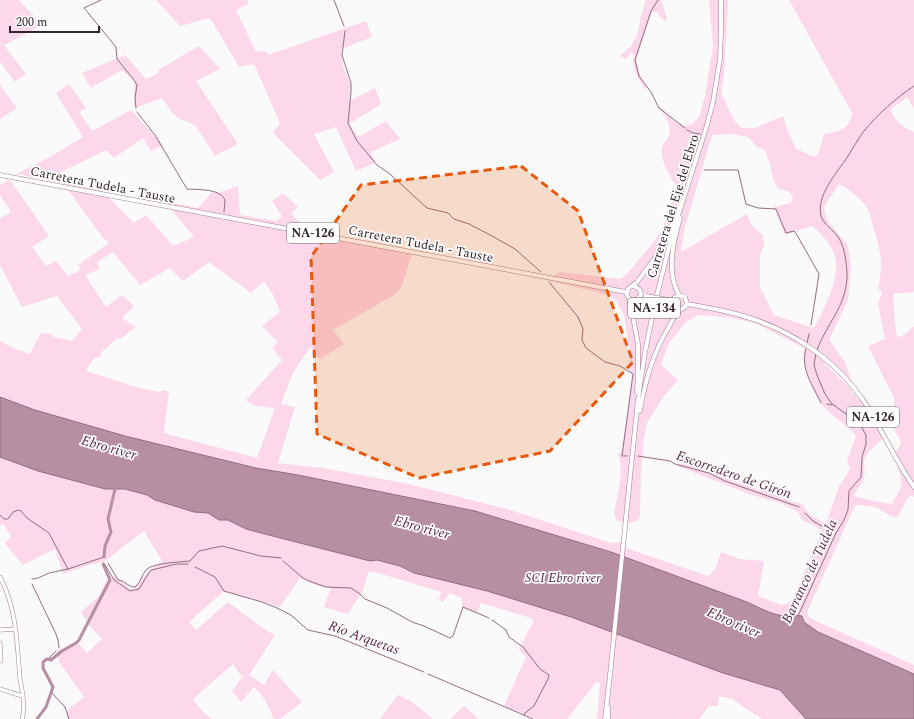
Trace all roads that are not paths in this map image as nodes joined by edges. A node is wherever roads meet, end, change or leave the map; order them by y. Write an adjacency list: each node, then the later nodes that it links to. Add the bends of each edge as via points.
1 (721, 0): 2 (main road, Carretera del Eje del Ebro / NA-134, via 721,46 717,79)
2 (698, 154): 4 (main road, Carretera del Eje del Ebro / NA-134); 8 (main road, via 680,216 673,252 672,279)
3 (0, 175): 6 (main road, Carretera Tudela - Tauste / NA-126)
4 (689, 181): 5 (main road, via 663,244 652,264); 13 (main road, Carretera del Eje del Ebro / NA-134, via 655,303 638,399)
5 (633, 286): 6 (main road); 7 (main road, via 640,290)
6 (626, 292): 9 (main road)
7 (640, 295): 9 (main road, via 636,300); 10 (main road, bridge)
8 (679, 295): 10 (main road); 11 (main road, via 685,297)
9 (630, 300): 14 (main road, via 637,334 638,358)
10 (670, 301): 12 (main road)
11 (687, 304): 12 (main road); 15 (main road, NA-126, via 739,314 792,336 809,346 837,370 864,402)
12 (680, 310): 13 (main road, via 663,336 649,368)
13 (635, 438): 14 (main road, Carretera del Eje del Ebro / NA-134)
14 (632, 464): 22 (main road, Carretera del Eje del Ebro / NA-134)
15 (914, 487)
16 (0, 577): 17 (street, via 9,597)
17 (16, 628): 18 (street); 23 (street)
18 (0, 630)
19 (0, 643): 20 (street)
20 (1, 661)
21 (0, 689): 23 (street)
22 (608, 695): 24 (main road, NA-134); 26 (main road)
23 (22, 696): 25 (street)
24 (605, 717)
25 (22, 719)
26 (608, 719)

